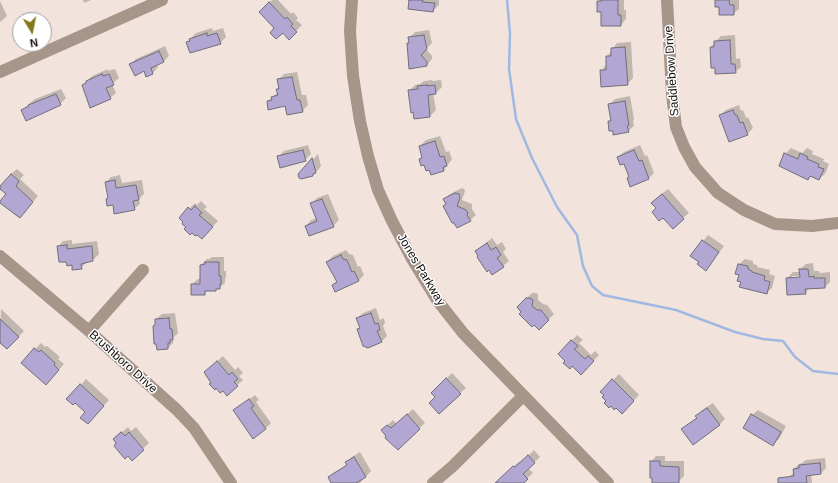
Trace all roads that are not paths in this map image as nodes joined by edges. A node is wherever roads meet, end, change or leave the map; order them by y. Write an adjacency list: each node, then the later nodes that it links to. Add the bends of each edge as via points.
1 (162, 0): 4 (street)
2 (352, 0): 10 (street, Jones Parkway, via 350,32 353,76 360,121 378,190 412,259 437,300 463,333)
3 (667, 0): 6 (street, Saddlebow Drive, via 676,127 695,167 718,194 744,210 775,224 812,226)
4 (146, 3): 5 (street)
5 (0, 72)
6 (838, 223)
7 (0, 256): 9 (street, Brushboro Drive)
8 (142, 270): 9 (street)
9 (89, 331): 11 (street, Brushboro Drive, via 194,428)
10 (523, 396): 12 (street); 13 (street, Jones Parkway)
11 (231, 483)
12 (434, 483)
13 (608, 483)

